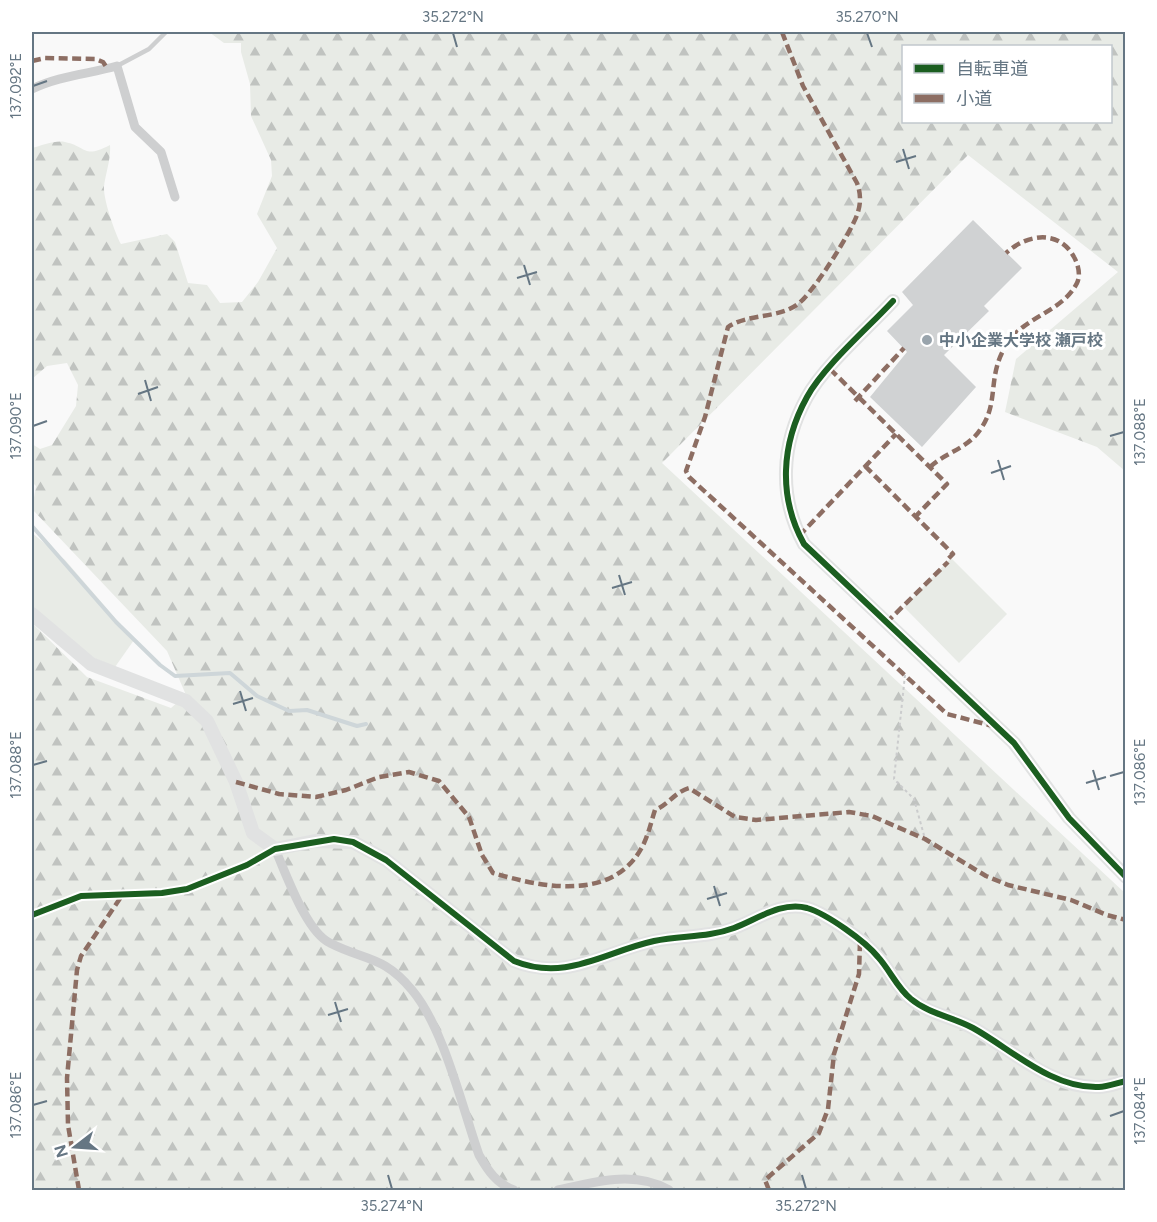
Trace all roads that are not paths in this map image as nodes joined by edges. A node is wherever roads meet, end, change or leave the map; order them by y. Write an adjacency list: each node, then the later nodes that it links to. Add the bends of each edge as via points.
1 (166, 32): 2 (lane, via 149,49)
2 (117, 66): 3 (street); 4 (street, via 130,116 135,127 161,152)
3 (32, 89)
4 (175, 197)
5 (893, 302): 8 (street, via 808,395 793,428 784,464 788,509 804,544 1014,743 1069,818)
6 (32, 614): 7 (street, via 91,664 186,701 207,721 236,782 253,833)
7 (275, 849): 9 (street, via 248,865 187,889 81,896); 10 (street, via 315,841 353,842 386,860 514,962 534,969 561,969 608,958 653,941 700,937 735,928 761,914 799,907 809,909 876,954 909,998 923,1008 971,1027 1057,1078 1099,1087); 11 (street, via 321,938 376,959 414,991 440,1041 480,1155 489,1173)
8 (1125, 877)
9 (32, 915)
10 (1125, 1081)
11 (514, 1191)
12 (558, 1191): 13 (street, via 625,1178 646,1181)
13 (669, 1191)

